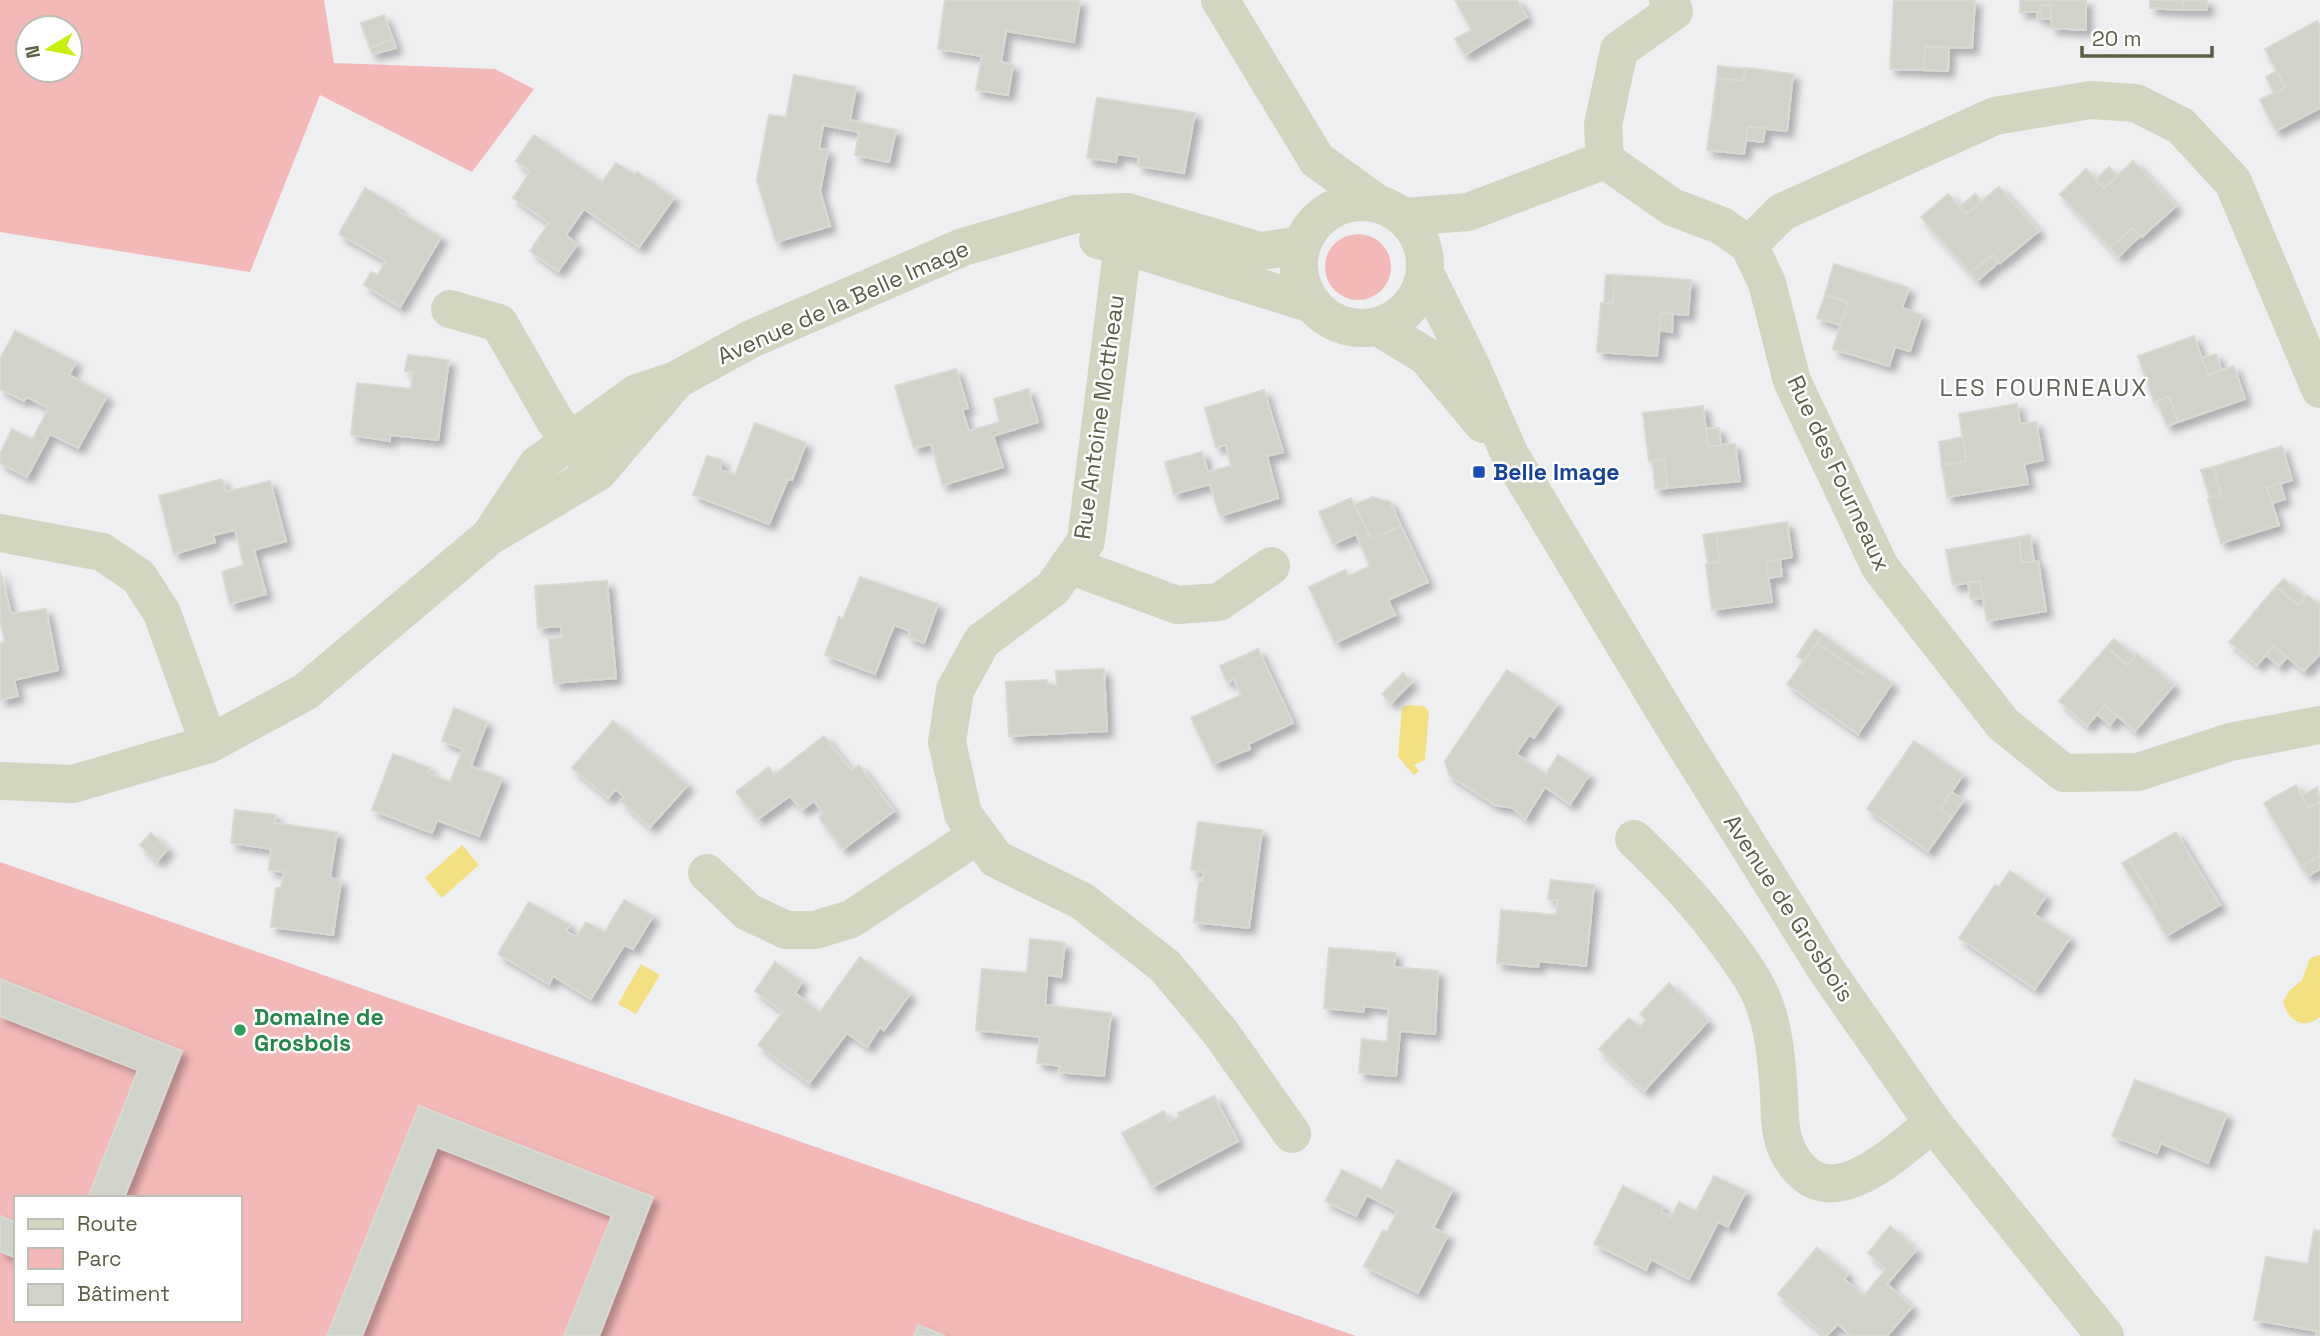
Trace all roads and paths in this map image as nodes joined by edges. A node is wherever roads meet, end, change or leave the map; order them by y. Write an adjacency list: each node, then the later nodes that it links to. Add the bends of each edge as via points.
1 (1220, 0): 3 (street, Avenue de Grosbois)
2 (1668, 0): 4 (street, via 1674,11 1619,50 1603,125)
3 (1317, 160): 6 (street, via 1318,186); 7 (street, Avenue de Grosbois)
4 (1605, 160): 7 (street); 8 (street, via 1672,207 1722,226)
5 (1125, 229): 6 (street, Avenue de la Belle Image, via 1259,251); 9 (street, Avenue de la Belle Image); 12 (street, Avenue de la Belle Image, via 1076,214 963,247 751,339); 19 (street, Rue Antoine Mottheau, via 1086,541)
6 (1309, 233): 7 (street, via 1329,210 1346,203); 9 (street, via 1298,265)
7 (1407, 234): 11 (street, via 1421,291 1396,319); 15 (street, Avenue de Grosbois)
8 (1749, 245): 13 (street, via 1782,212 1995,116 2091,100 2136,103 2181,126 2232,182); 21 (street, Rue des Fourneaux, via 1767,283 1793,381 1880,568 2003,724 2064,774 2138,772 2230,742)
9 (1312, 304): 11 (street, via 1342,325)
10 (450, 309): 14 (street, via 499,323)
11 (1378, 327): 15 (street, Avenue de Grosbois, via 1426,356)
12 (676, 380): 14 (street, Avenue de la Belle Image, via 636,393); 16 (street, Avenue de la Belle Image)
13 (2320, 388)
14 (569, 441): 16 (street); 18 (street, Avenue de la Belle Image, via 537,466)
15 (1510, 455): 27 (street, Avenue de Grosbois, via 1827,971)
16 (598, 472): 18 (street, Avenue de la Belle Image)
17 (0, 533): 22 (street, via 102,552 139,576 162,613)
18 (490, 536): 22 (street, Avenue de la Belle Image, via 305,692)
19 (1069, 565): 20 (street, via 1177,606 1219,602); 24 (street, Rue Antoine Mottheau, via 1053,588 982,641 956,690 947,742 963,814)
20 (1271, 566)
21 (2320, 725)
22 (209, 744): 23 (street, Avenue de la Belle Image, via 74,784)
23 (0, 781)
24 (978, 835): 26 (street, via 851,919 815,930 786,930 748,912); 28 (street, Rue Antoine Mottheau, via 996,859 1082,901 1165,966 1221,1034)
25 (1634, 839): 27 (street, via 1712,920 1765,1005 1775,1046 1783,1138 1794,1163 1811,1180 1828,1185 1854,1179)
26 (707, 873)
27 (1933, 1123): 29 (street, Avenue de Grosbois)
28 (1292, 1134)
29 (2105, 1336)

